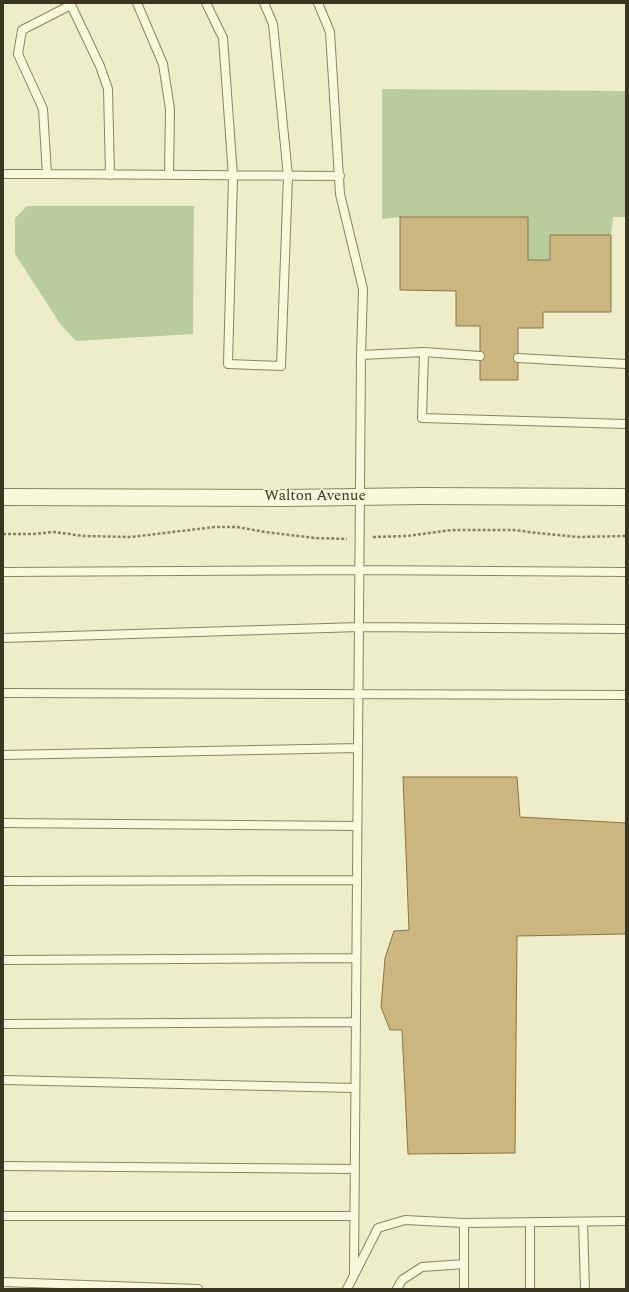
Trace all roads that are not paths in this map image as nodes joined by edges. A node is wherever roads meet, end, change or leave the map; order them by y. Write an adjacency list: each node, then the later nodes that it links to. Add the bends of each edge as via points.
1 (137, 3): 9 (lane, via 164,64 170,109)
2 (206, 3): 10 (lane, via 223,38)
3 (264, 3): 11 (lane, via 273,24)
4 (318, 3): 12 (lane, via 330,32)
5 (71, 4): 7 (lane, via 22,30 18,54 43,109); 8 (lane, via 108,89)
6 (3, 174): 7 (lane)
7 (47, 174): 8 (lane)
8 (110, 175): 9 (lane)
9 (169, 175): 10 (lane)
10 (233, 176): 11 (lane); 11 (lane, via 228,364 281,366)
11 (288, 176): 12 (lane)
12 (340, 176): 14 (lane, via 340,194 363,289)
13 (424, 352): 14 (lane); 15 (lane); 18 (lane, via 422,418)
14 (361, 355): 20 (lane)
15 (480, 356)
16 (518, 358): 17 (lane)
17 (626, 364)
18 (626, 424)
19 (3, 497): 20 (street, Walton Avenue)
20 (359, 497): 21 (street, Walton Avenue); 22 (lane)
21 (626, 497)
22 (359, 570): 23 (lane); 24 (lane); 25 (lane)
23 (3, 572)
24 (626, 572)
25 (359, 627): 26 (lane); 27 (lane); 29 (lane)
26 (626, 629)
27 (3, 638)
28 (3, 693): 29 (lane)
29 (358, 694): 30 (lane); 31 (lane)
30 (626, 695)
31 (358, 748): 32 (lane); 34 (lane)
32 (3, 755)
33 (3, 823): 34 (lane)
34 (357, 826): 35 (lane)
35 (357, 880): 36 (lane); 37 (lane)
36 (3, 881)
37 (356, 958): 38 (lane); 39 (lane)
38 (3, 960)
39 (356, 1022): 40 (lane); 42 (lane)
40 (3, 1024)
41 (3, 1080): 42 (lane)
42 (356, 1088): 44 (lane)
43 (3, 1166): 44 (lane)
44 (355, 1169): 46 (lane)
45 (3, 1216): 46 (lane)
46 (354, 1216): 52 (lane)
47 (626, 1221): 49 (lane)
48 (530, 1222): 49 (lane); 50 (lane); 60 (lane)
49 (583, 1222): 61 (lane)
50 (464, 1223): 51 (lane); 52 (lane, via 405,1220 378,1228)
51 (464, 1264): 53 (lane, via 422,1267); 59 (lane)
52 (354, 1274): 56 (lane)
53 (402, 1280): 57 (lane); 58 (lane)
54 (3, 1282): 55 (lane)
55 (198, 1289)
56 (347, 1289)
57 (397, 1289)
58 (402, 1289)
59 (464, 1289)
60 (530, 1289)
61 (585, 1289)

